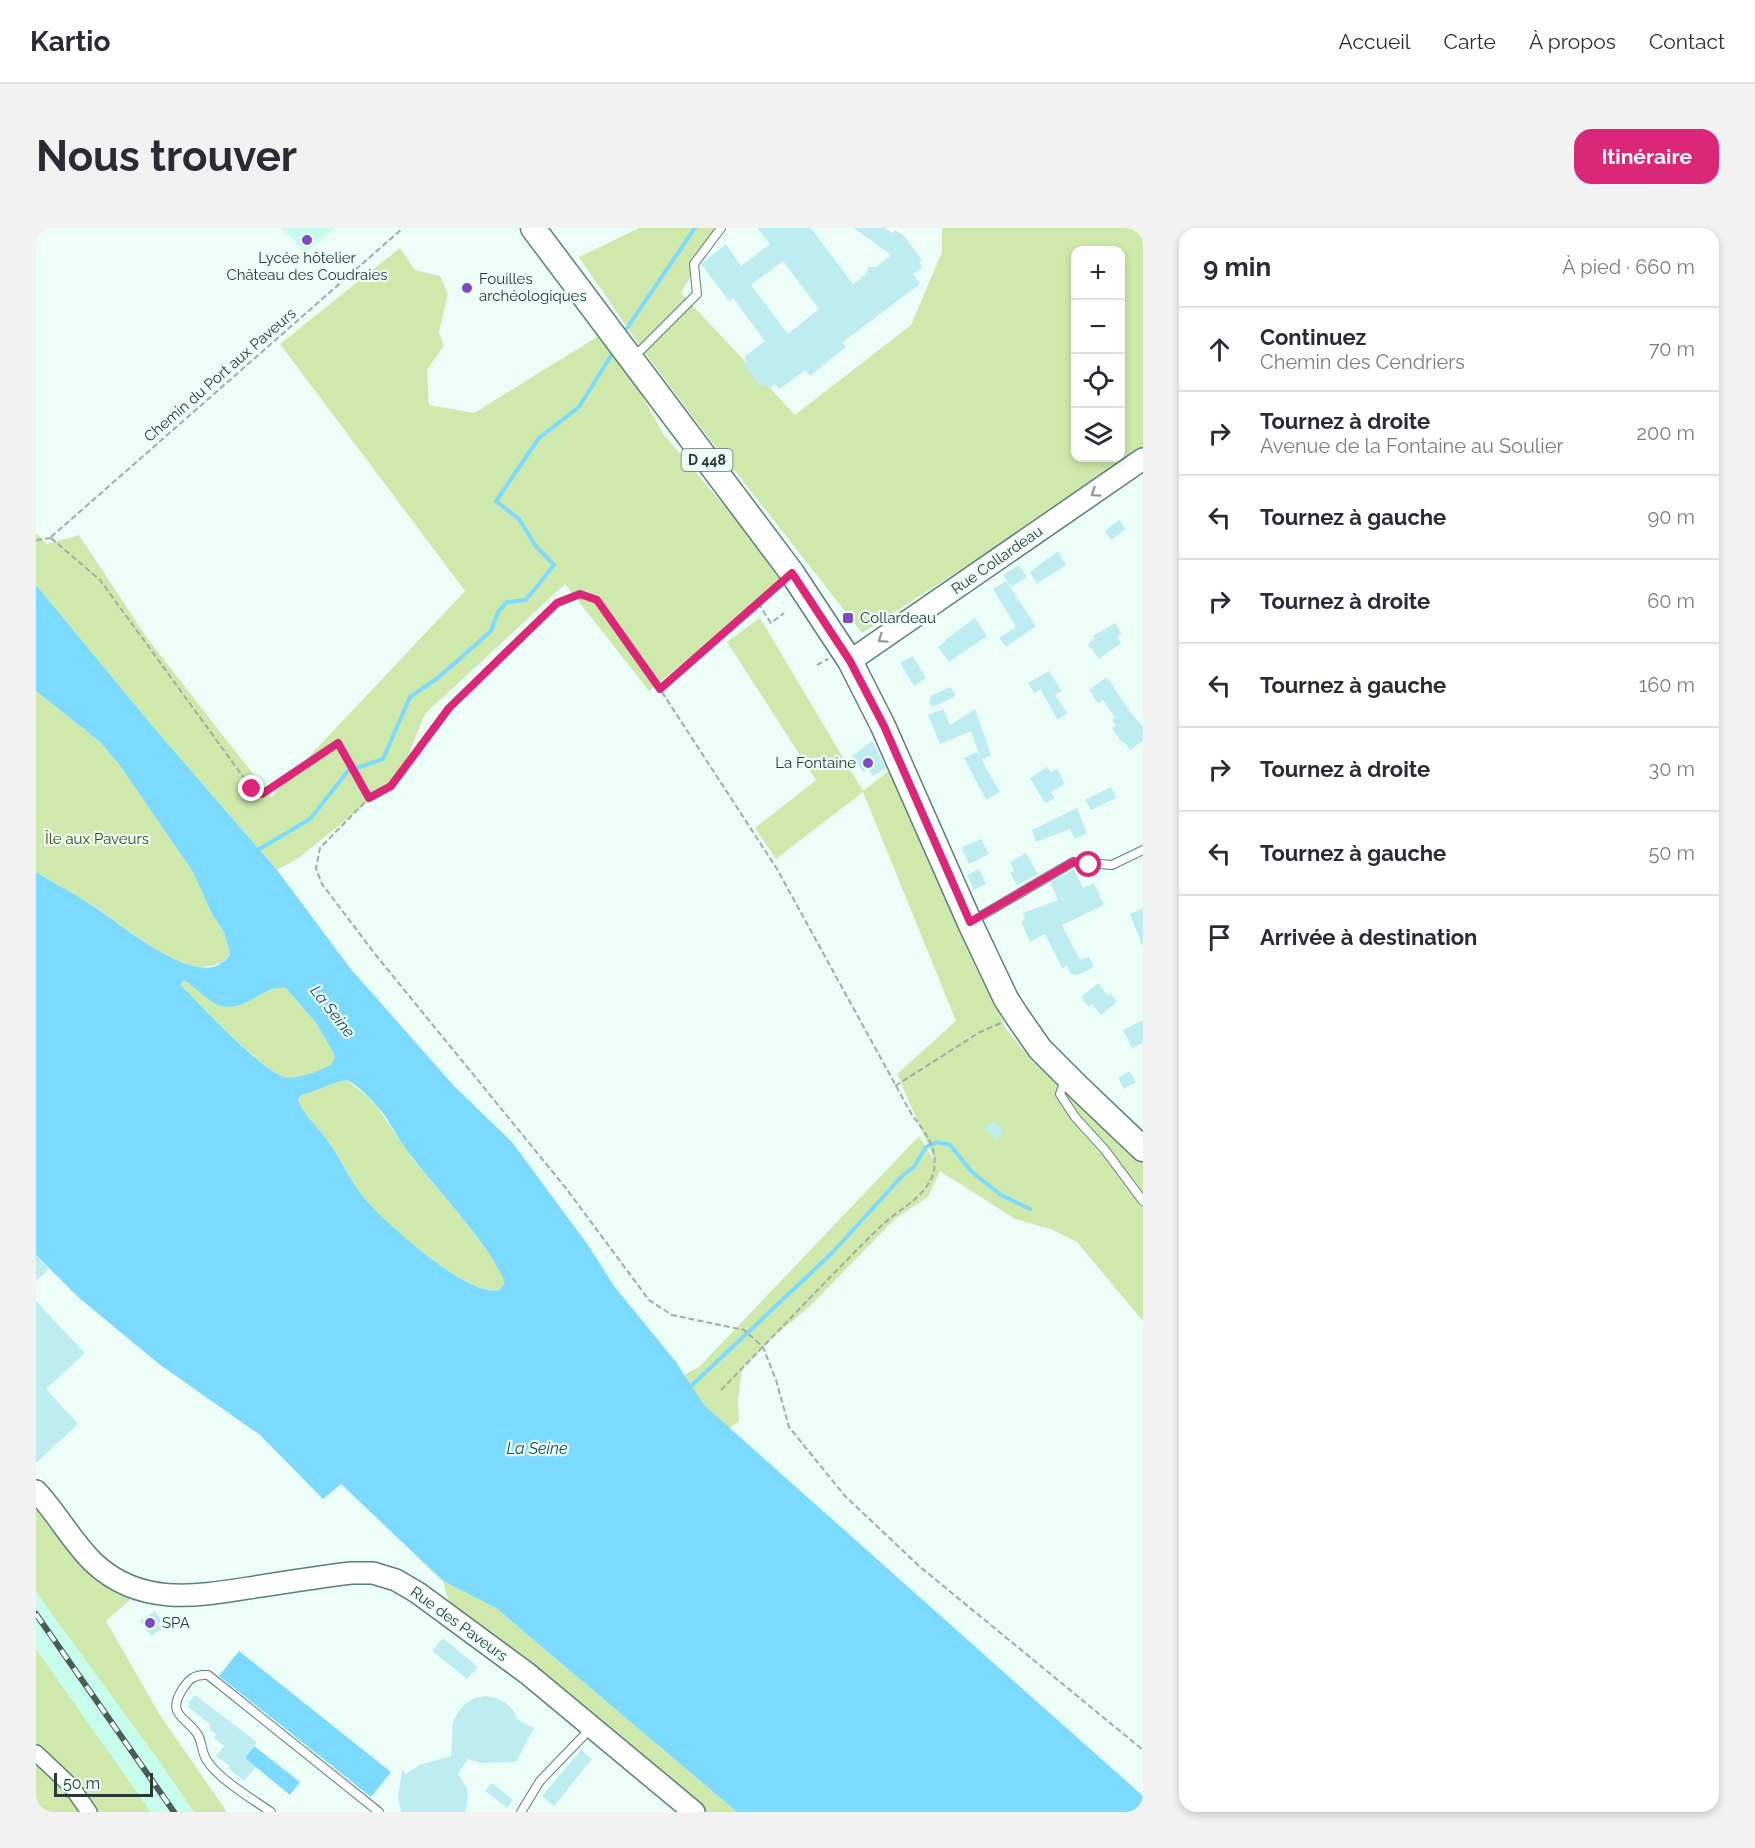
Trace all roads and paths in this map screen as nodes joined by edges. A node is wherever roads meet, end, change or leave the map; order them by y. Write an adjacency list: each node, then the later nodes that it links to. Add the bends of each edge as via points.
1 (403, 228): 6 (path, Chemin du Port aux Paveurs)
2 (533, 228): 4 (main road, D 448)
3 (722, 228): 4 (lane, via 694,264 697,294 642,349)
4 (621, 345): 8 (main road, D 448)
5 (1143, 459): 11 (street, Rue Collardeau, one-way to 11)
6 (51, 538): 7 (path); 14 (path, via 100,580 252,789 262,794 338,743)
7 (36, 540)
8 (792, 573): 9 (path); 11 (main road, D 448)
9 (758, 603): 10 (path, via 771,623); 13 (path)
10 (784, 613)
11 (842, 658): 12 (path); 16 (main road, D 448, via 884,726)
12 (817, 665)
13 (660, 689): 14 (path, via 597,600 580,594 557,603 449,708 391,786); 19 (path, via 777,869)
14 (369, 798): 22 (path, via 320,848 316,869 322,884 565,1187 649,1300 672,1315 744,1330)
15 (1143, 850): 16 (lane, via 1112,865 1073,862)
16 (970, 922): 18 (main road, D 448, via 1006,999 1040,1049)
17 (980, 1032): 19 (path)
18 (1067, 1077): 20 (main road, D 448); 21 (lane, via 1060,1094)
19 (896, 1086): 22 (path, via 930,1140 934,1155 932,1176 918,1198 882,1224)
20 (1143, 1149)
21 (1143, 1201)
22 (763, 1347): 23 (path); 26 (path, via 789,1427 845,1496 919,1566)
23 (721, 1390)
24 (36, 1491): 25 (street, Rue des Paveurs, via 94,1563 143,1591 198,1596 351,1573 373,1573 396,1580 528,1674)
25 (592, 1727): 31 (lane, via 540,1781); 32 (street, Rue des Paveurs)
26 (1143, 1750)
27 (36, 1753): 28 (street, via 71,1786)
28 (89, 1812)
29 (271, 1812): 30 (lane, via 216,1772 206,1759 199,1736 179,1715 179,1696 193,1677 208,1675)
30 (379, 1812)
31 (521, 1812)
32 (694, 1812)

